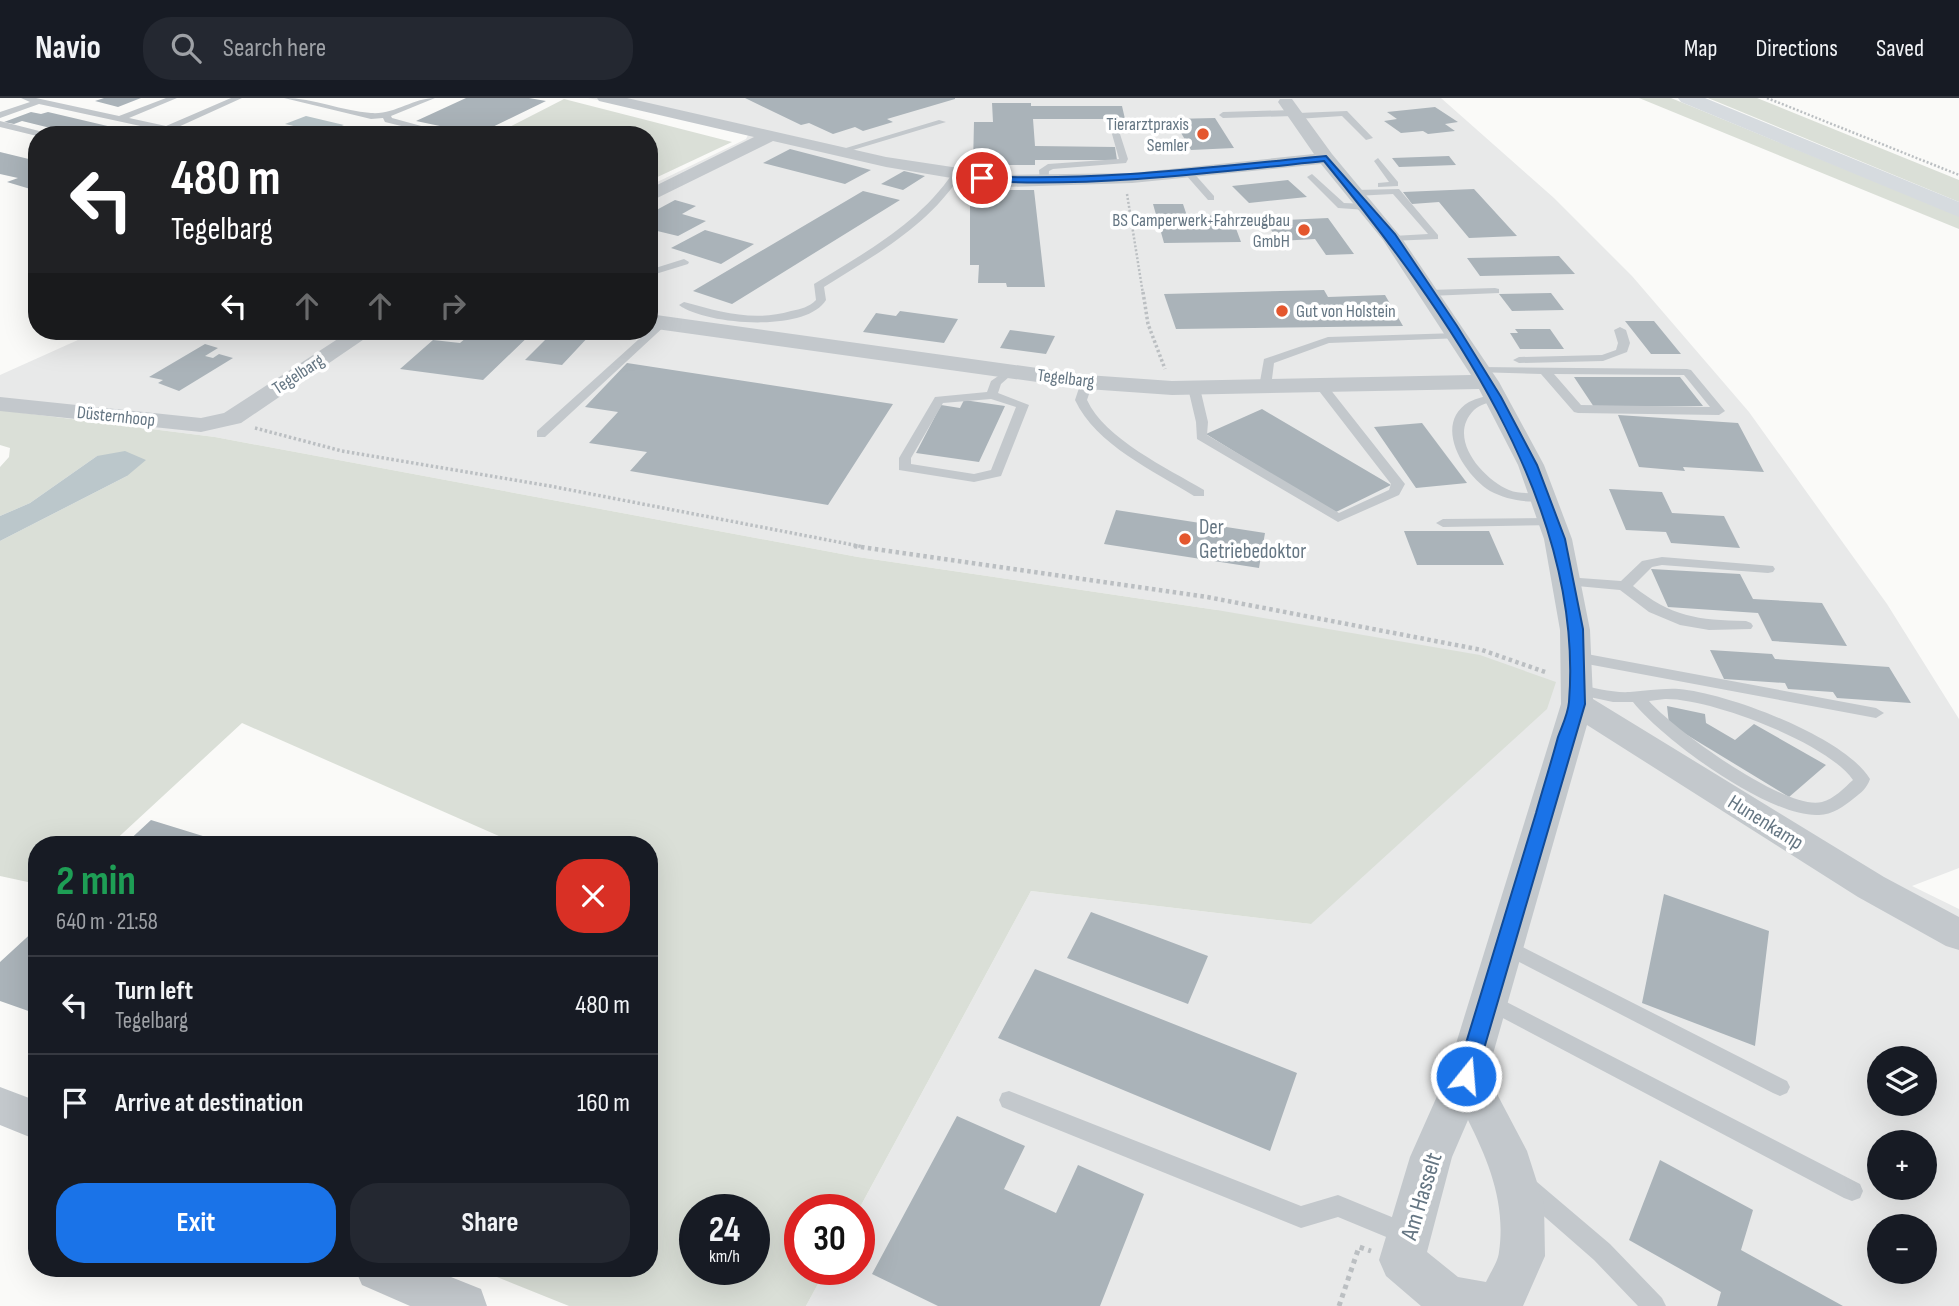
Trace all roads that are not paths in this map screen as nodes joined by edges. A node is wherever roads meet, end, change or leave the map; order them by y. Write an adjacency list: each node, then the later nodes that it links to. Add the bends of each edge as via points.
1 (25, 98): 8 (lane)
2 (173, 98): 13 (lane)
3 (237, 98): 17 (lane)
4 (288, 98): 10 (lane, via 371,116)
5 (431, 98): 10 (lane)
6 (604, 98): 21 (street)
7 (1688, 98): 33 (main road)
8 (39, 101): 12 (lane); 13 (lane)
9 (1292, 110): 11 (lane); 22 (lane, via 1344,113); 24 (street, Am Hasselt)
10 (387, 115): 18 (lane, via 388,120)
11 (1223, 115)
12 (0, 116)
13 (121, 118): 16 (lane)
14 (942, 122): 23 (lane)
15 (0, 124): 19 (lane)
16 (159, 126)
17 (174, 126)
18 (413, 126)
19 (28, 131)
20 (1116, 134): 29 (lane, via 1123,161 1051,166 1044,170)
21 (772, 135): 23 (street); 30 (street)
22 (1369, 138)
23 (840, 151): 27 (street)
24 (1326, 158): 26 (street); 31 (street, Am Hasselt)
25 (1378, 161): 31 (lane, via 1395,184)
26 (1188, 172): 29 (street); 32 (lane)
27 (956, 175): 29 (street); 39 (lane, via 945,194 917,221 818,286 821,300 815,307 749,322)
28 (1312, 177): 31 (lane, via 1341,206)
29 (1045, 182)
30 (658, 192)
31 (1357, 195): 34 (street, Am Hasselt); 34 (lane, via 1396,191 1435,237)
32 (1211, 198)
33 (1959, 210)
34 (1393, 239): 38 (street, Am Hasselt)
35 (684, 262): 36 (lane)
36 (658, 270)
37 (1495, 291): 38 (lane)
38 (1429, 293): 42 (street, Am Hasselt)
39 (684, 305)
40 (658, 322): 45 (street, Tegelbarg)
41 (1620, 330): 47 (lane, via 1621,352 1604,358)
42 (1458, 335): 47 (street, Am Hasselt); 49 (lane, via 1328,340 1268,361)
43 (351, 340): 54 (street, Tegelbarg)
44 (638, 340): 55 (lane)
45 (1010, 371): 48 (street, Tegelbarg); 52 (lane, via 995,383)
46 (1545, 371): 46 (lane, via 1687,372 1719,411 1578,409); 47 (lane)
47 (1484, 378): 50 (street, Tegelbarg); 57 (street, Am Hasselt); 57 (lane, via 1459,426 1460,447 1488,484 1517,496)
48 (1087, 382): 51 (street, Tegelbarg); 56 (lane, via 1081,400 1087,414 1119,442)
49 (1265, 387): 50 (street, Tegelbarg); 51 (street, Tegelbarg)
50 (1322, 387): 51 (lane, via 1398,484 1394,492 1338,518 1202,436 1202,422)
51 (1183, 388)
52 (992, 395): 52 (lane, via 1023,405 996,474 974,478 904,467 939,400)
53 (5, 407): 54 (street, Düsternhoop, via 201,425)
54 (232, 418)
55 (541, 435)
56 (1199, 493)
57 (1543, 497): 58 (street, Am Hasselt)
58 (1552, 522): 59 (lane); 61 (street, Am Hasselt)
59 (1443, 523)
60 (1769, 569): 62 (lane, via 1662,561 1647,564)
61 (1566, 581): 62 (lane); 64 (street, Am Hasselt, via 1576,629)
62 (1624, 586): 63 (lane, via 1672,620)
63 (1746, 626)
64 (1576, 683): 65 (lane, via 1616,697); 66 (lane, via 1708,684); 67 (street, Hunenkamp, via 1871,887); 68 (street, Am Hasselt)
65 (1637, 697): 65 (lane, via 1659,692 1682,694 1750,714 1838,755 1856,768 1862,779 1832,806 1804,808 1785,802 1662,726)
66 (1876, 713)
67 (1959, 935)
68 (1505, 946): 69 (street, Am Hasselt); 71 (lane)
69 (1489, 1001): 70 (street, Am Hasselt); 76 (lane)
70 (1466, 1076): 75 (street, Am Hasselt, via 1506,1151); 77 (street, Am Hasselt, via 1431,1157)
71 (1780, 1087)
72 (1009, 1100): 77 (lane, via 1301,1217 1338,1206)
73 (0, 1106): 74 (street)
74 (28, 1118)
75 (1513, 1175): 80 (street, Am Hasselt, via 1522,1204 1522,1256); 82 (lane)
76 (1852, 1191)
77 (1405, 1248): 79 (street, Am Hasselt)
78 (397, 1277): 81 (street)
79 (1446, 1302): 80 (street, Am Hasselt)
80 (1505, 1303)
81 (464, 1306)
82 (1654, 1306)

